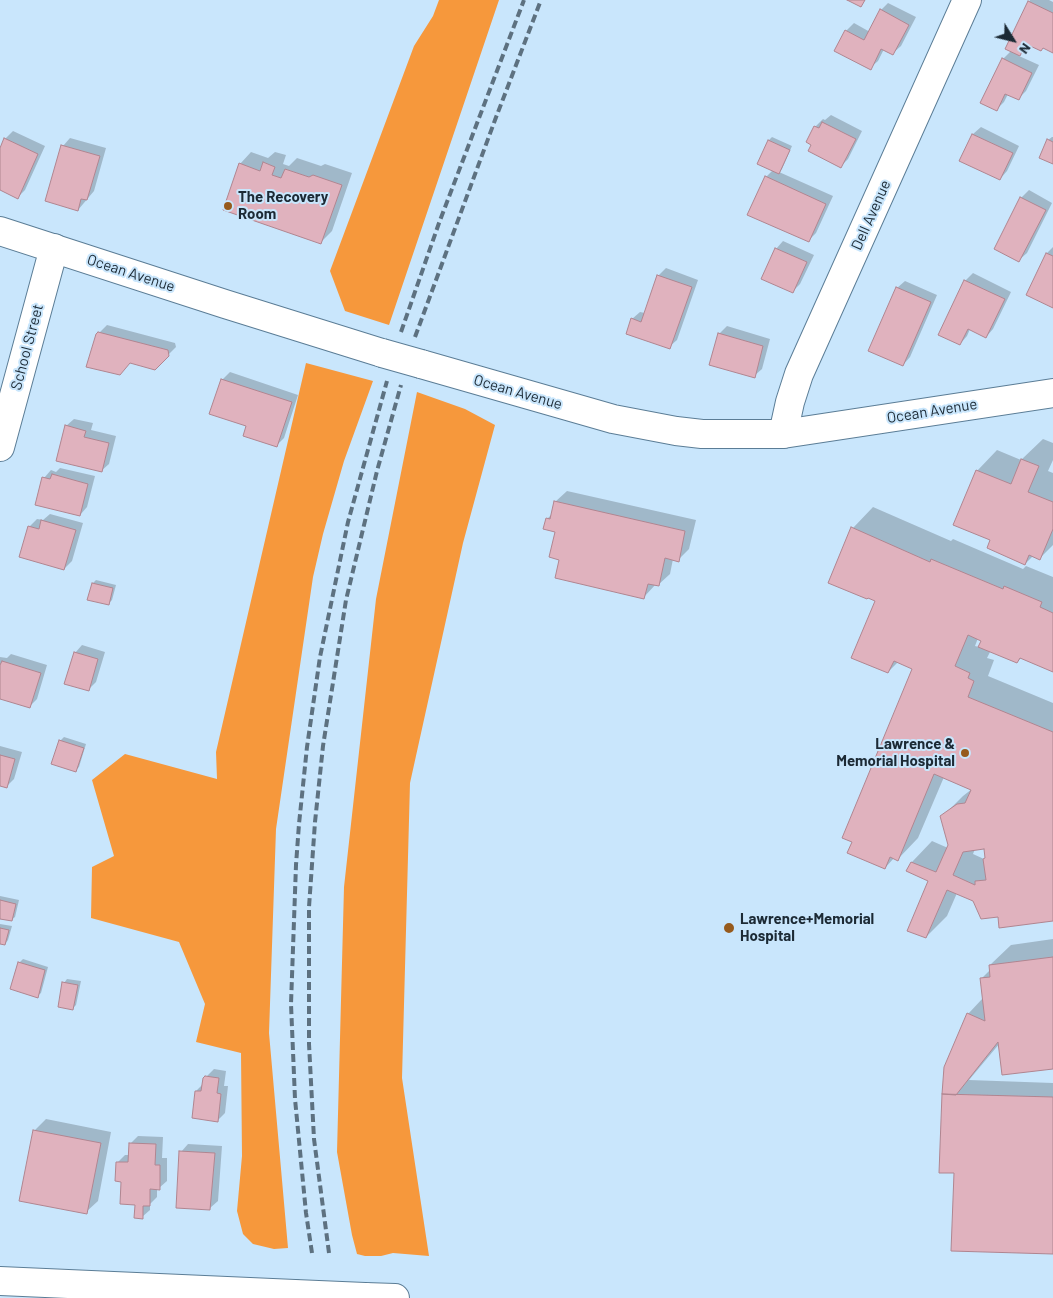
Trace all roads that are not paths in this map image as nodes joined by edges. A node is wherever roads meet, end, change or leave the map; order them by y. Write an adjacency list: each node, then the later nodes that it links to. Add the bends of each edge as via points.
1 (967, 0): 5 (main road, Dell Avenue, via 799,374)
2 (0, 231): 3 (main road, Ocean Avenue)
3 (54, 248): 5 (main road, Ocean Avenue, bridge, via 421,364 645,426 702,434); 6 (main road, School Street)
4 (1053, 393): 5 (main road, Ocean Avenue)
5 (783, 434)
6 (0, 447)
7 (0, 1281): 8 (main road)
8 (240, 1295): 9 (main road, bridge)
9 (365, 1297): 10 (main road)
10 (394, 1298)

